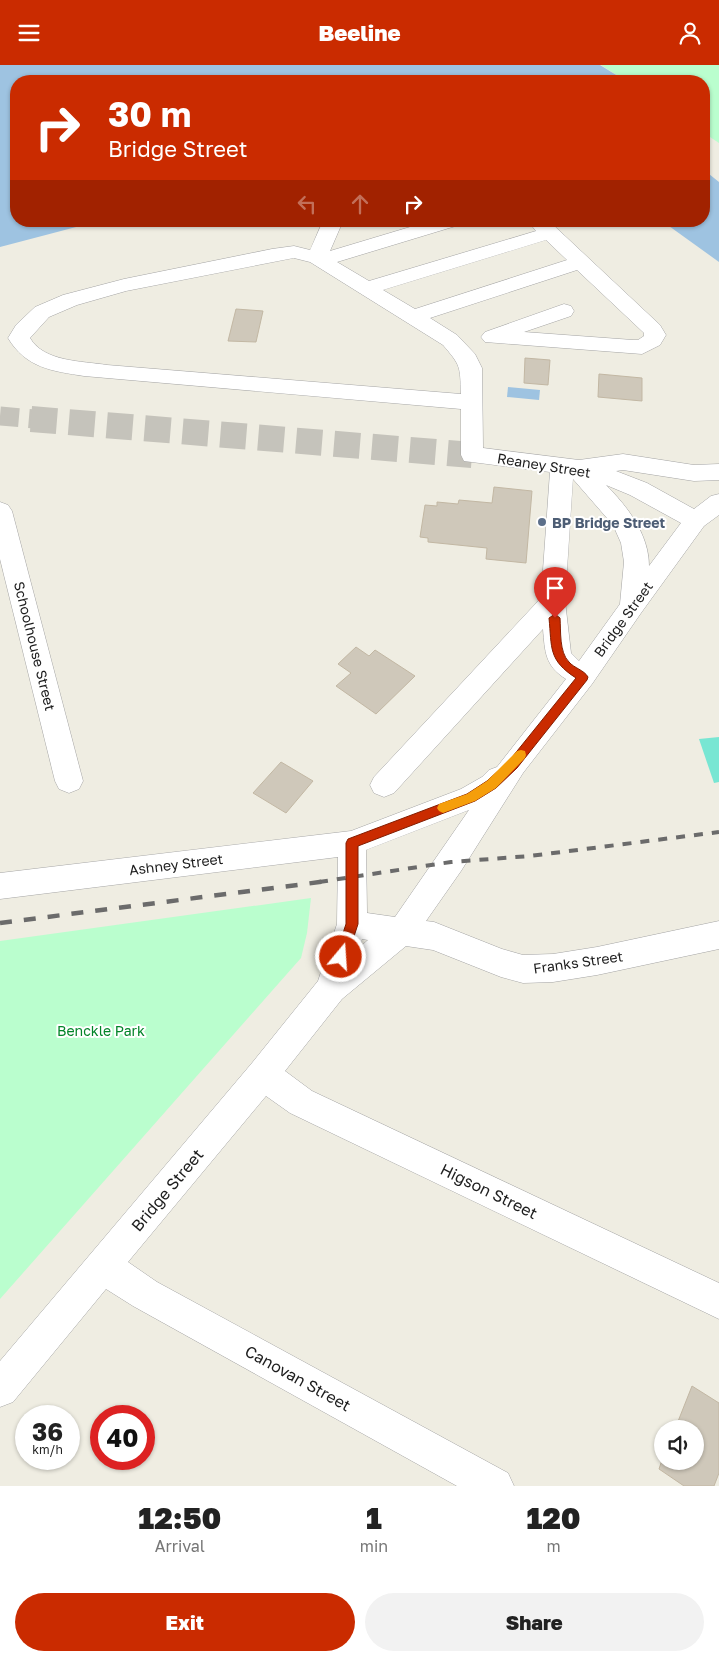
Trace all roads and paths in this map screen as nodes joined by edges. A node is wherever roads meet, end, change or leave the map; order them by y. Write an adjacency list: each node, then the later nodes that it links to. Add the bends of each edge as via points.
1 (331, 227): 4 (street)
2 (431, 227): 4 (street)
3 (543, 227): 5 (street); 6 (street)
4 (319, 259): 6 (street); 9 (street, via 294,252 272,255 92,293 42,312)
5 (580, 262): 8 (street); 11 (street, via 653,330 653,340 642,347 634,347)
6 (367, 288): 8 (street)
7 (564, 311): 11 (street)
8 (413, 317): 12 (street)
9 (22, 332): 10 (street); 13 (street, via 19,338 30,352 65,366)
10 (0, 334)
11 (492, 337): 12 (street)
12 (460, 350): 13 (street, via 471,369)
13 (472, 402): 14 (street, Reaney Street, via 472,455)
14 (568, 466): 15 (street, via 624,462 694,473); 18 (street, Reaney Street, via 618,480); 19 (street); 20 (street, via 614,510 628,531 636,556)
15 (719, 472)
16 (719, 502): 18 (street, Bridge Street)
17 (0, 511): 23 (street, Schoolhouse Street)
18 (696, 520): 20 (street, Bridge Street)
19 (553, 601): 21 (street, via 558,655 566,666); 24 (street)
20 (632, 606): 21 (street, Bridge Street)
21 (583, 677): 22 (street, Bridge Street)
22 (513, 765): 25 (street, Bridge Street, via 492,785 471,797); 28 (street, Bridge Street)
23 (69, 781)
24 (384, 785)
25 (352, 843): 26 (street, Ashney Street); 27 (street, Bridge Street)
26 (0, 886)
27 (352, 924): 28 (street, Franks Street); 30 (street, Bridge Street)
28 (404, 930): 29 (street, Franks Street, via 434,936 523,969 597,961); 30 (street, Bridge Street)
29 (719, 935)
30 (331, 989): 31 (street, Bridge Street)
31 (263, 1074): 32 (street, Bridge Street); 33 (street, Higson Street, via 301,1101)
32 (103, 1266): 34 (street, Bridge Street); 35 (street, Canovan Street, via 146,1293)
33 (719, 1301)
34 (0, 1389)
35 (495, 1486)

